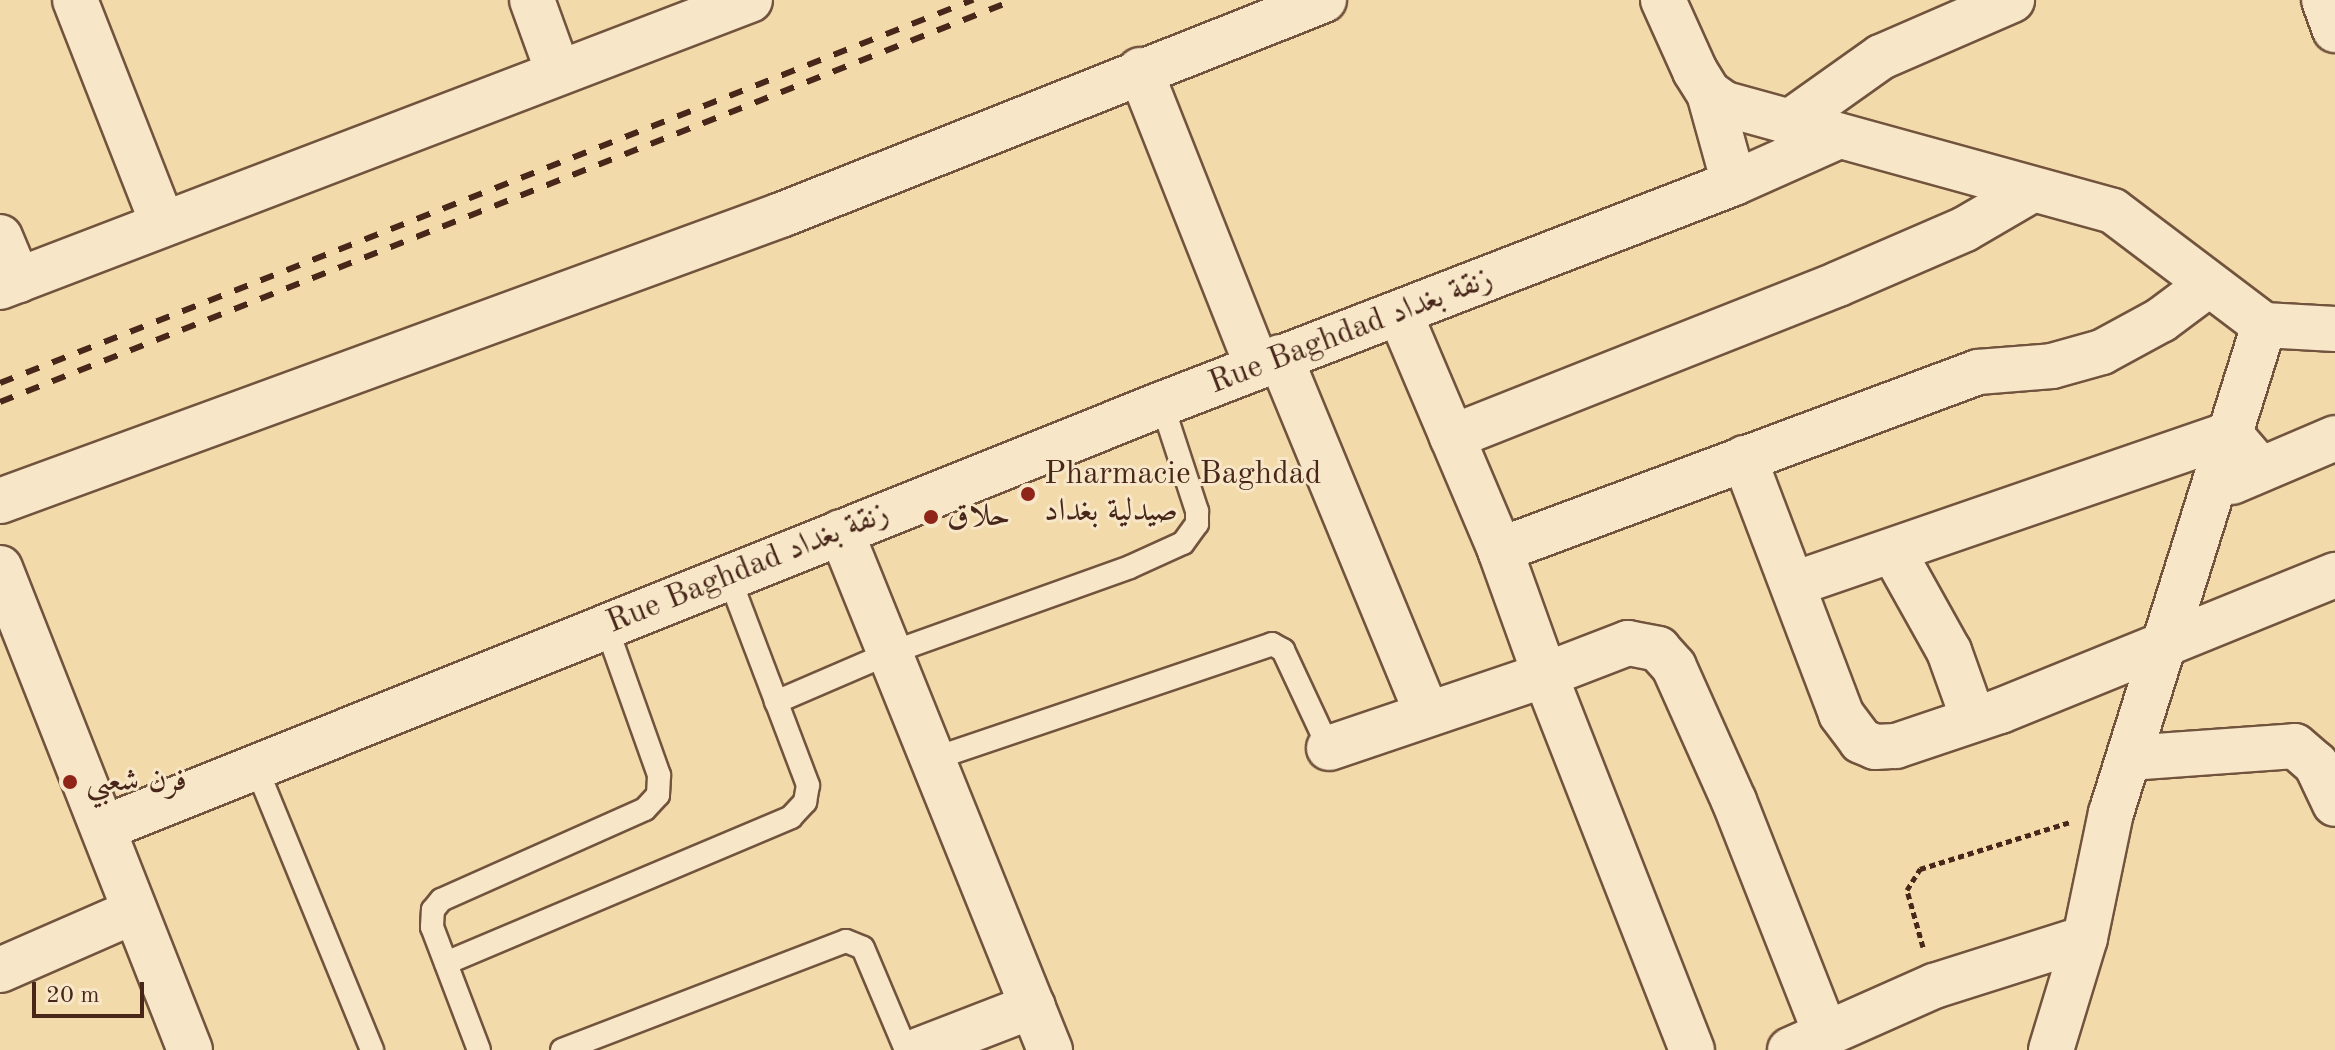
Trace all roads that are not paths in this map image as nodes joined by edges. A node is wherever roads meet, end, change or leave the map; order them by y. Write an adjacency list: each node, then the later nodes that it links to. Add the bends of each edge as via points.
1 (75, 0): 19 (street)
2 (532, 0): 11 (street)
3 (750, 0): 8 (street)
4 (1324, 0): 10 (street)
5 (1663, 0): 12 (street, via 1678,42)
6 (2012, 0): 13 (street, via 1881,57)
7 (2324, 0): 9 (street)
8 (692, 10): 11 (street)
9 (2335, 30)
10 (1140, 70): 26 (street); 34 (street, via 781,215)
11 (558, 72): 19 (street)
12 (1709, 93): 13 (street, via 1725,104); 16 (street)
13 (1788, 123): 14 (street)
14 (1839, 136): 15 (street); 16 (street, Rue Baghdad زنقة بغداد)
15 (1978, 174): 17 (street); 18 (street)
16 (1734, 183): 23 (street, Rue Baghdad زنقة بغداد)
17 (2030, 191): 18 (street); 22 (street, via 2113,211)
18 (1983, 220): 29 (street, via 1838,284)
19 (162, 222): 21 (street)
20 (0, 237): 21 (street)
21 (9, 284)
22 (2208, 285): 24 (street); 31 (street, via 2161,320 2102,352 2052,366 1978,372)
23 (1400, 314): 26 (street, Rue Baghdad زنقة بغداد); 29 (street)
24 (2264, 325): 25 (street); 28 (street)
25 (2335, 329)
26 (1268, 362): 27 (street, Rue Baghdad زنقة بغداد); 47 (street)
27 (1162, 404): 35 (street, Rue Baghdad زنقة بغداد); 44 (lane, via 1197,511 1197,524 1183,543)
28 (2230, 434): 32 (street); 33 (street); 37 (street)
29 (1452, 437): 36 (street)
30 (2335, 438): 32 (street)
31 (1744, 458): 36 (street); 41 (street)
32 (2260, 469): 33 (street)
33 (2215, 489): 43 (street)
34 (0, 501)
35 (841, 532): 40 (street, Rue Baghdad زنقة بغداد); 44 (street)
36 (1500, 550): 45 (street)
37 (1893, 551): 41 (street); 48 (street, via 1949,651)
38 (0, 568): 54 (street)
39 (2335, 575): 43 (street)
40 (729, 577): 42 (street, Rue Baghdad زنقة بغداد); 46 (lane)
41 (1794, 584): 48 (street, via 1841,714 1861,741 1896,746)
42 (606, 626): 52 (street, Rue Baghdad زنقة بغداد); 57 (lane, via 659,775 658,795 645,809 441,900 433,910 432,927)
43 (2163, 645): 48 (street); 50 (street)
44 (890, 653): 46 (lane); 51 (street)
45 (1545, 675): 47 (street); 60 (street, via 1628,643 1658,649 1674,667 1734,801); 68 (street)
46 (776, 702): 57 (lane, via 808,785 805,802 791,817)
47 (1427, 713): 49 (street)
48 (1973, 718)
49 (1329, 748): 51 (lane, via 1283,650 1272,644)
50 (2129, 758): 53 (street, via 2295,746 2316,764); 56 (street, via 2111,813)
51 (933, 759): 59 (street)
52 (256, 767): 54 (street, Rue Baghdad زنقة بغداد); 62 (lane)
53 (2335, 804)
54 (104, 828): 55 (street)
55 (135, 911): 58 (street); 61 (street)
56 (2085, 938): 60 (street, via 1934,986); 69 (street)
57 (446, 963): 63 (lane)
58 (0, 970)
59 (1033, 1006): 66 (street); 67 (street)
60 (1808, 1042)
61 (190, 1050)
62 (372, 1050)
63 (479, 1050)
64 (562, 1050): 65 (lane, via 846,941 863,948)
65 (906, 1050)
66 (919, 1050)
67 (1050, 1050)
68 (1692, 1050)
69 (2051, 1050)

